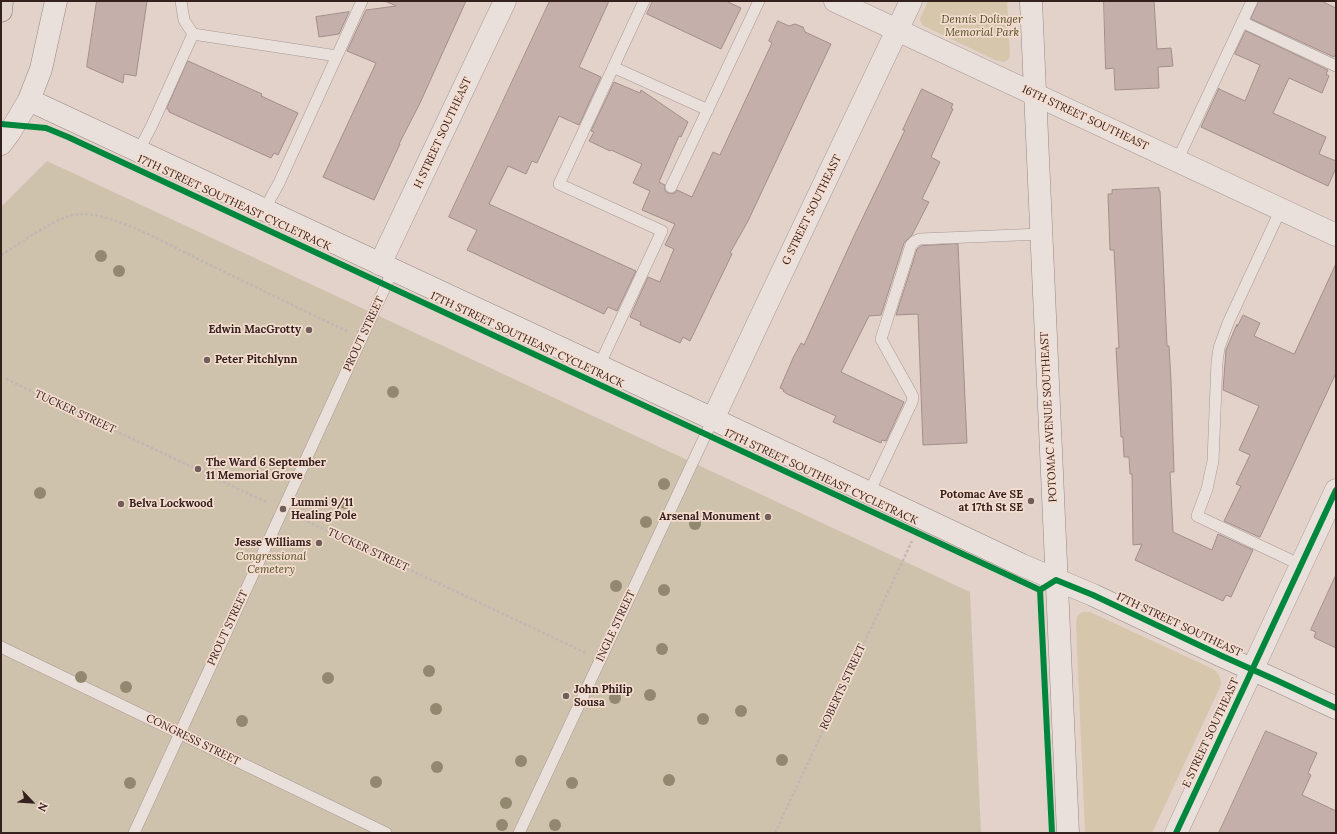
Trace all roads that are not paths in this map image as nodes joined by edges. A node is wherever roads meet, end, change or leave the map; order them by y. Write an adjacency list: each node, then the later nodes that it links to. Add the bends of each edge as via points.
1 (2, 1): 12 (main road)
2 (181, 1): 15 (lane, via 184,20)
3 (362, 1): 16 (lane)
4 (505, 1): 30 (street, H STREET SOUTHEAST)
5 (644, 1): 18 (lane)
6 (759, 1): 21 (lane)
7 (835, 1): 14 (street, 16TH STREET SOUTHEAST)
8 (911, 1): 14 (street, G STREET SOUTHEAST)
9 (1031, 1): 19 (street, POTOMAC AVENUE SOUTHEAST)
10 (1252, 1): 13 (lane)
11 (53, 6): 20 (street, via 41,69)
12 (1, 11)
13 (1242, 22): 17 (lane); 24 (lane)
14 (898, 30): 19 (street, 16TH STREET SOUTHEAST); 32 (street, G STREET SOUTHEAST)
15 (193, 34): 16 (lane); 23 (lane)
16 (337, 56): 27 (lane)
17 (1336, 66)
18 (613, 67): 21 (lane); 31 (lane, via 559,184 662,231)
19 (1035, 95): 24 (street, 16TH STREET SOUTHEAST); 28 (street, POTOMAC AVENUE SOUTHEAST)
20 (29, 100): 22 (street); 23 (street, 17TH STREET SOUTHEAST)
21 (708, 110): 25 (lane)
22 (1, 144)
23 (138, 152): 27 (street, 17TH STREET SOUTHEAST)
24 (1177, 161): 26 (street, 16TH STREET SOUTHEAST)
25 (671, 187)
26 (1281, 209): 29 (street, 16TH STREET SOUTHEAST); 35 (lane, via 1219,348 1213,461 1198,516)
27 (264, 210): 30 (street, 17TH STREET SOUTHEAST)
28 (1041, 234): 34 (lane, via 920,239 911,245 881,339 913,397); 36 (street, POTOMAC AVENUE SOUTHEAST)
29 (1336, 235)
30 (386, 267): 31 (street, 17TH STREET SOUTHEAST); 40 (lane, PROUT STREET, via 361,339)
31 (599, 366): 32 (street, 17TH STREET SOUTHEAST)
32 (714, 419): 34 (street, 17TH STREET SOUTHEAST); 43 (lane, INGLE STREET)
33 (1336, 490): 35 (street, E STREET SOUTHEAST)
34 (869, 493): 36 (street, 17TH STREET SOUTHEAST)
35 (1301, 565): 38 (street, E STREET SOUTHEAST)
36 (1056, 580): 38 (street, 17TH STREET SOUTHEAST); 44 (street, POTOMAC AVENUE SOUTHEAST)
37 (1, 647): 40 (lane, CONGRESS STREET)
38 (1252, 669): 39 (street, 17TH STREET SOUTHEAST); 45 (street, E STREET SOUTHEAST)
39 (1336, 708)
40 (180, 733): 41 (lane, PROUT STREET); 42 (lane, CONGRESS STREET)
41 (134, 833)
42 (386, 833)
43 (519, 833)
44 (1068, 833)
45 (1176, 833)

